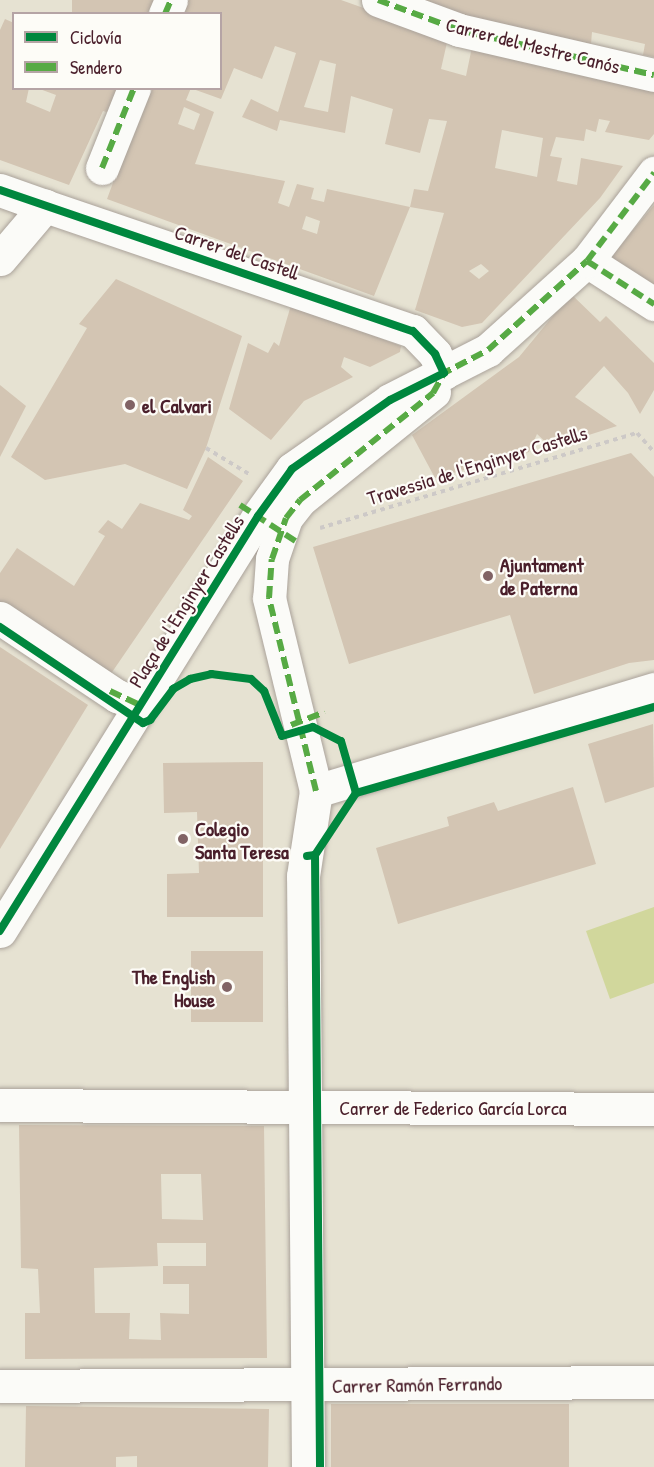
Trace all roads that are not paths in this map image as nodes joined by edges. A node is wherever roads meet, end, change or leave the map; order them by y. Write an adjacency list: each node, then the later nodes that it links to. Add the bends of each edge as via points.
1 (378, 0): 2 (street, Carrer del Mestre Canós, via 459,30)
2 (654, 75)
3 (133, 90): 4 (street)
4 (102, 168)
5 (654, 173): 9 (street)
6 (0, 190): 7 (street, Carrer del Castell)
7 (45, 206): 8 (street); 11 (street, Carrer del Castell, via 413,331 435,354)
8 (0, 259)
9 (587, 261): 10 (street); 11 (street, via 488,350)
10 (654, 304)
11 (444, 373): 12 (street, via 390,399 320,446 292,470)
12 (281, 507): 15 (street, Plaça de l'Enginyer Castells); 16 (street, via 269,598)
13 (0, 618): 15 (street)
14 (654, 689): 16 (street)
15 (136, 711): 17 (street, Plaça de l'Enginyer Castells)
16 (316, 791): 19 (street, via 303,876)
17 (0, 931)
18 (0, 1105): 19 (street, Carrer de Federico García Lorca)
19 (305, 1107): 20 (street, Carrer de Federico García Lorca); 23 (street)
20 (654, 1109)
21 (654, 1382): 23 (street, Carrer Ramón Ferrando)
22 (0, 1386): 23 (street, Carrer Ramón Ferrando)
23 (308, 1386): 24 (street)
24 (308, 1467)

